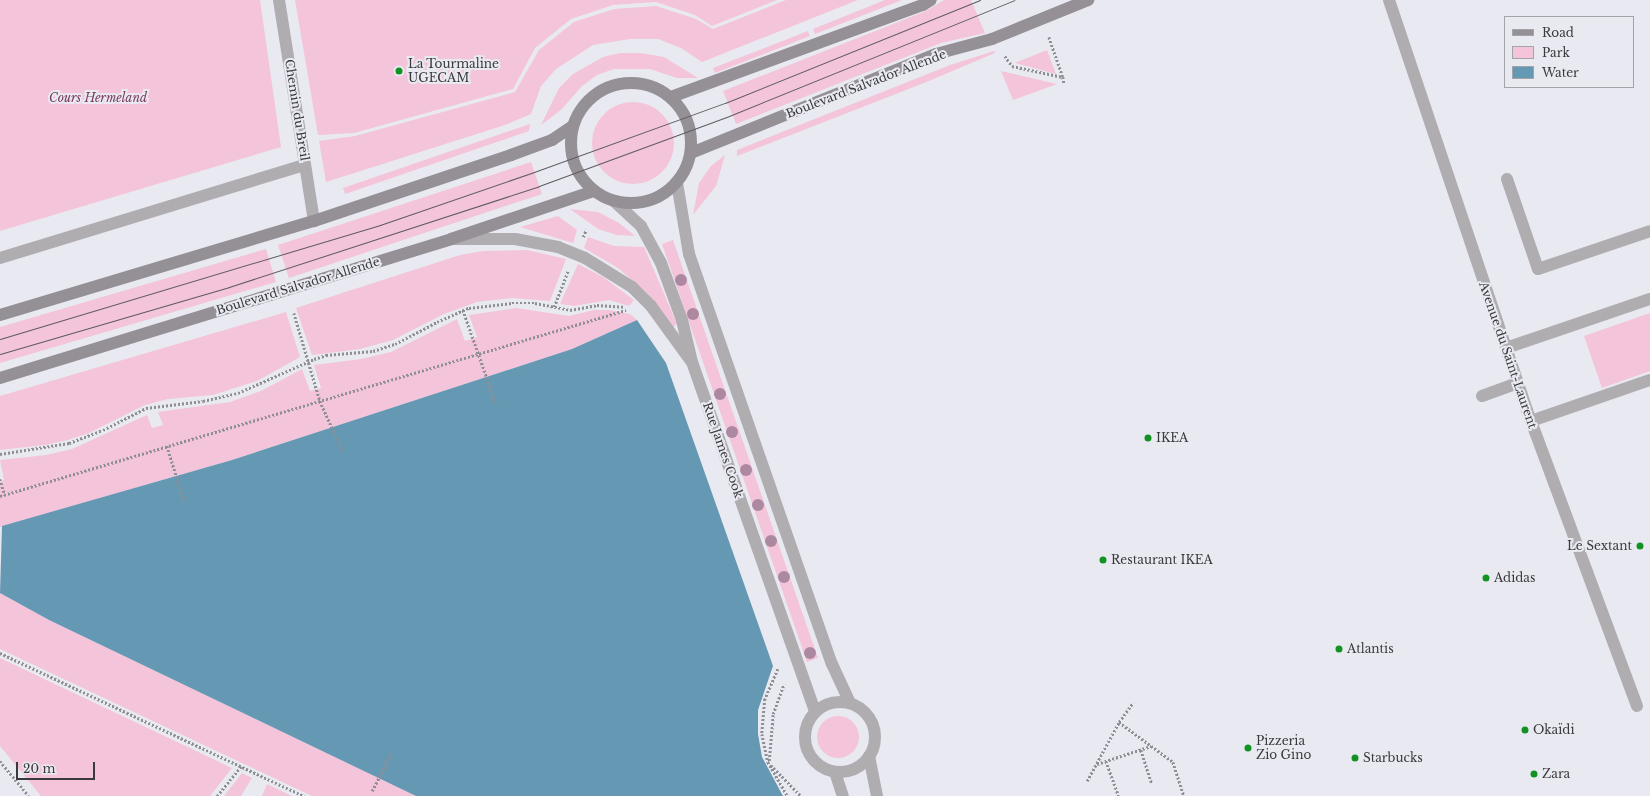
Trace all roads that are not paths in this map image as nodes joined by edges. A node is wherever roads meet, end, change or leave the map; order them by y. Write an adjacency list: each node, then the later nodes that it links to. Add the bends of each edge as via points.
1 (279, 0): 8 (street, Chemin du Breil)
2 (931, 0): 5 (street)
3 (1088, 0): 7 (street, Boulevard Salvador Allende, via 992,39 936,54)
4 (1389, 0): 19 (street, Avenue du Saint-Laurent)
5 (671, 97): 6 (street, via 641,83 613,85 600,91 587,102); 7 (street, via 686,118 692,141)
6 (573, 126): 11 (street, via 572,159 584,181); 13 (street, via 552,140 511,156)
7 (691, 154): 10 (street, via 686,169)
8 (305, 165): 13 (street, Chemin du Breil); 16 (street)
9 (1507, 179): 14 (street, via 1538,269)
10 (677, 183): 12 (street, via 650,201 632,204); 26 (street, via 689,254 832,664)
11 (594, 191): 12 (street); 15 (street, Boulevard Salvador Allende)
12 (614, 201): 20 (street, Rue James Cook, via 640,226 661,264 682,320)
13 (314, 221): 18 (street)
14 (1650, 231)
15 (451, 239): 20 (street, via 514,239 558,247 585,258 610,271 637,292 651,306); 21 (street, Boulevard Salvador Allende)
16 (0, 258)
17 (1650, 299): 19 (street)
18 (0, 315)
19 (1506, 348): 23 (street, Avenue du Saint-Laurent)
20 (692, 362): 28 (street, Rue James Cook)
21 (0, 378)
22 (1650, 380): 25 (street)
23 (1518, 383): 24 (street); 25 (street, Avenue du Saint-Laurent)
24 (1482, 396)
25 (1531, 421): 27 (street, Avenue du Saint-Laurent)
26 (850, 703): 28 (street, via 831,702); 29 (street, via 861,708 874,728 875,738)
27 (1637, 706)
28 (815, 711): 30 (street, via 804,731 808,753 824,769)
29 (869, 756): 30 (street, via 855,769); 32 (street)
30 (835, 772): 31 (street)
31 (843, 796)
32 (877, 796)

